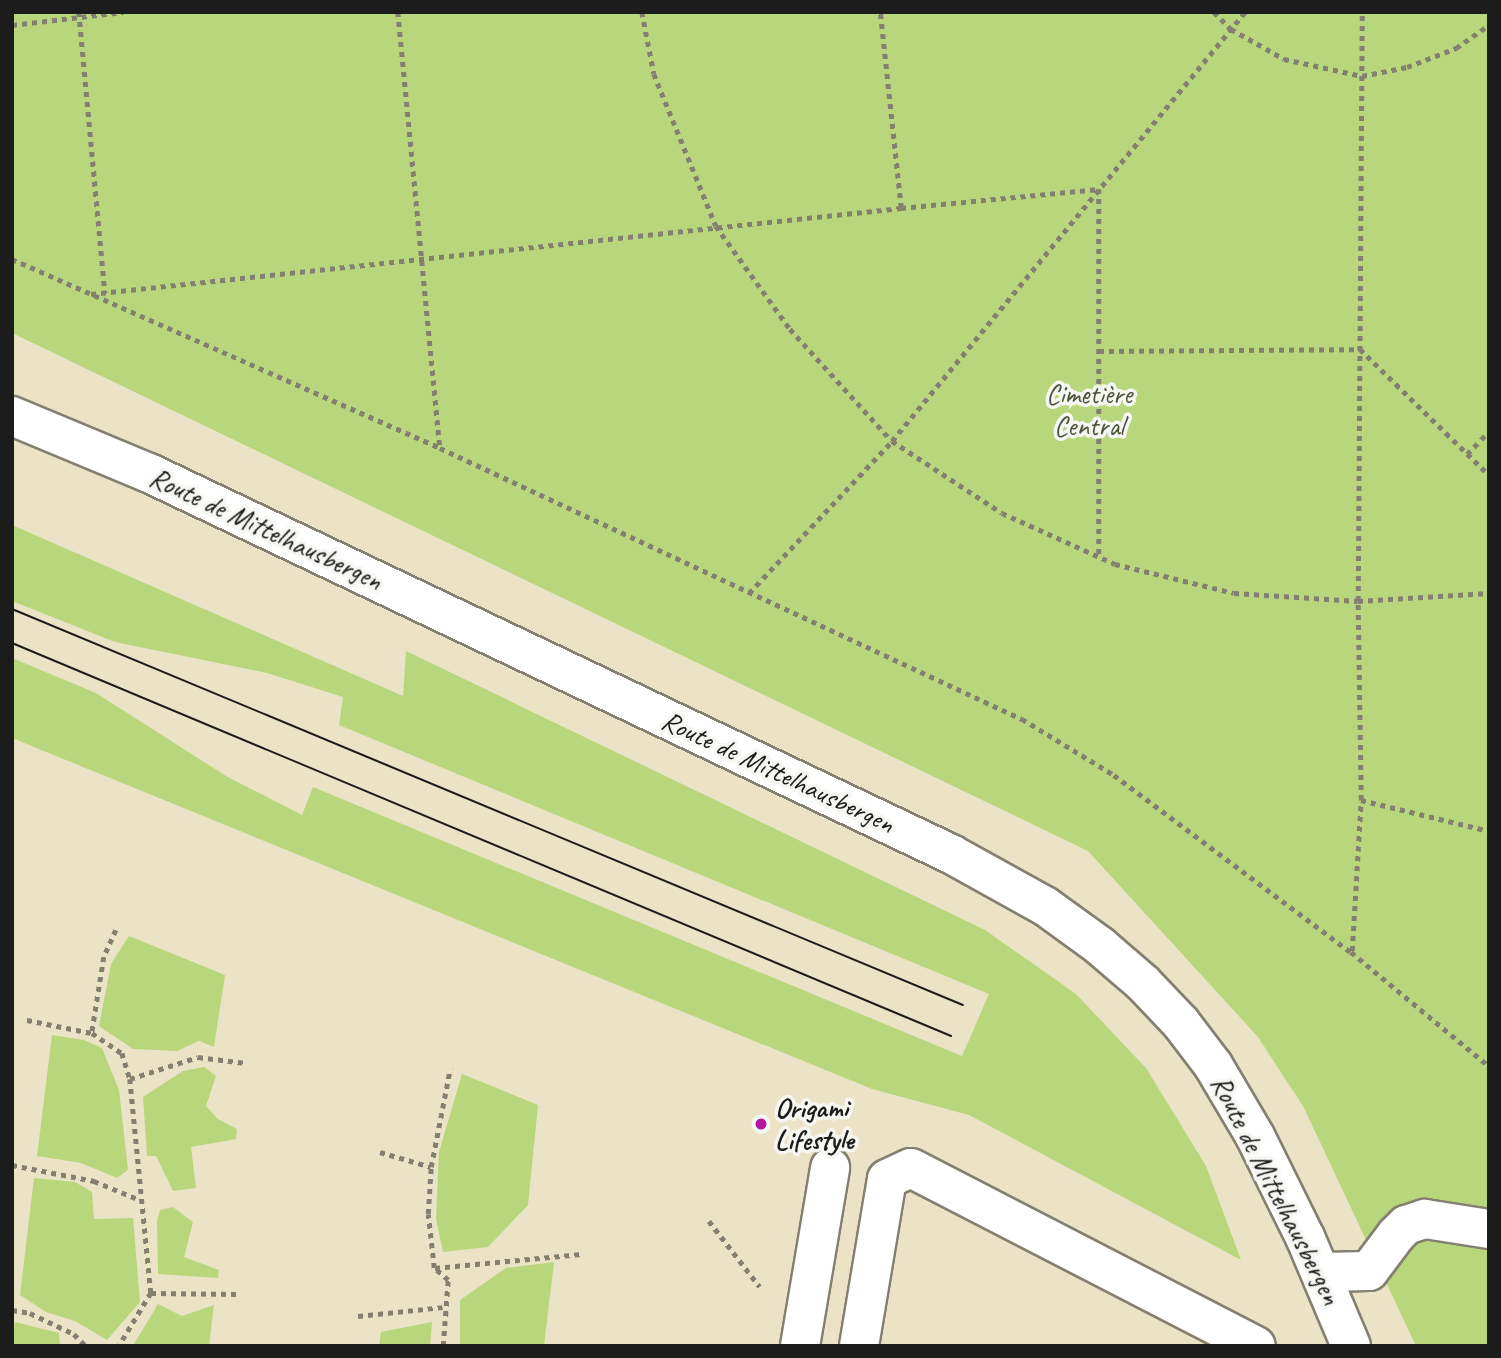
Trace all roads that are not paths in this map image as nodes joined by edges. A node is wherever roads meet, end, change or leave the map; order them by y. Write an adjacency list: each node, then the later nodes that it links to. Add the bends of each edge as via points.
1 (12, 416): 4 (street, Route de Mittelhausbergen, via 149,473 951,854 1045,906 1100,946 1181,1023 1213,1065 1255,1136)
2 (830, 1168): 5 (street)
3 (1489, 1229): 4 (street, via 1425,1219 1406,1225 1369,1271)
4 (1321, 1272): 8 (street, Route de Mittelhausbergen)
5 (800, 1346)
6 (859, 1346): 7 (street, via 887,1179 911,1168)
7 (1256, 1346)
8 (1351, 1346)

